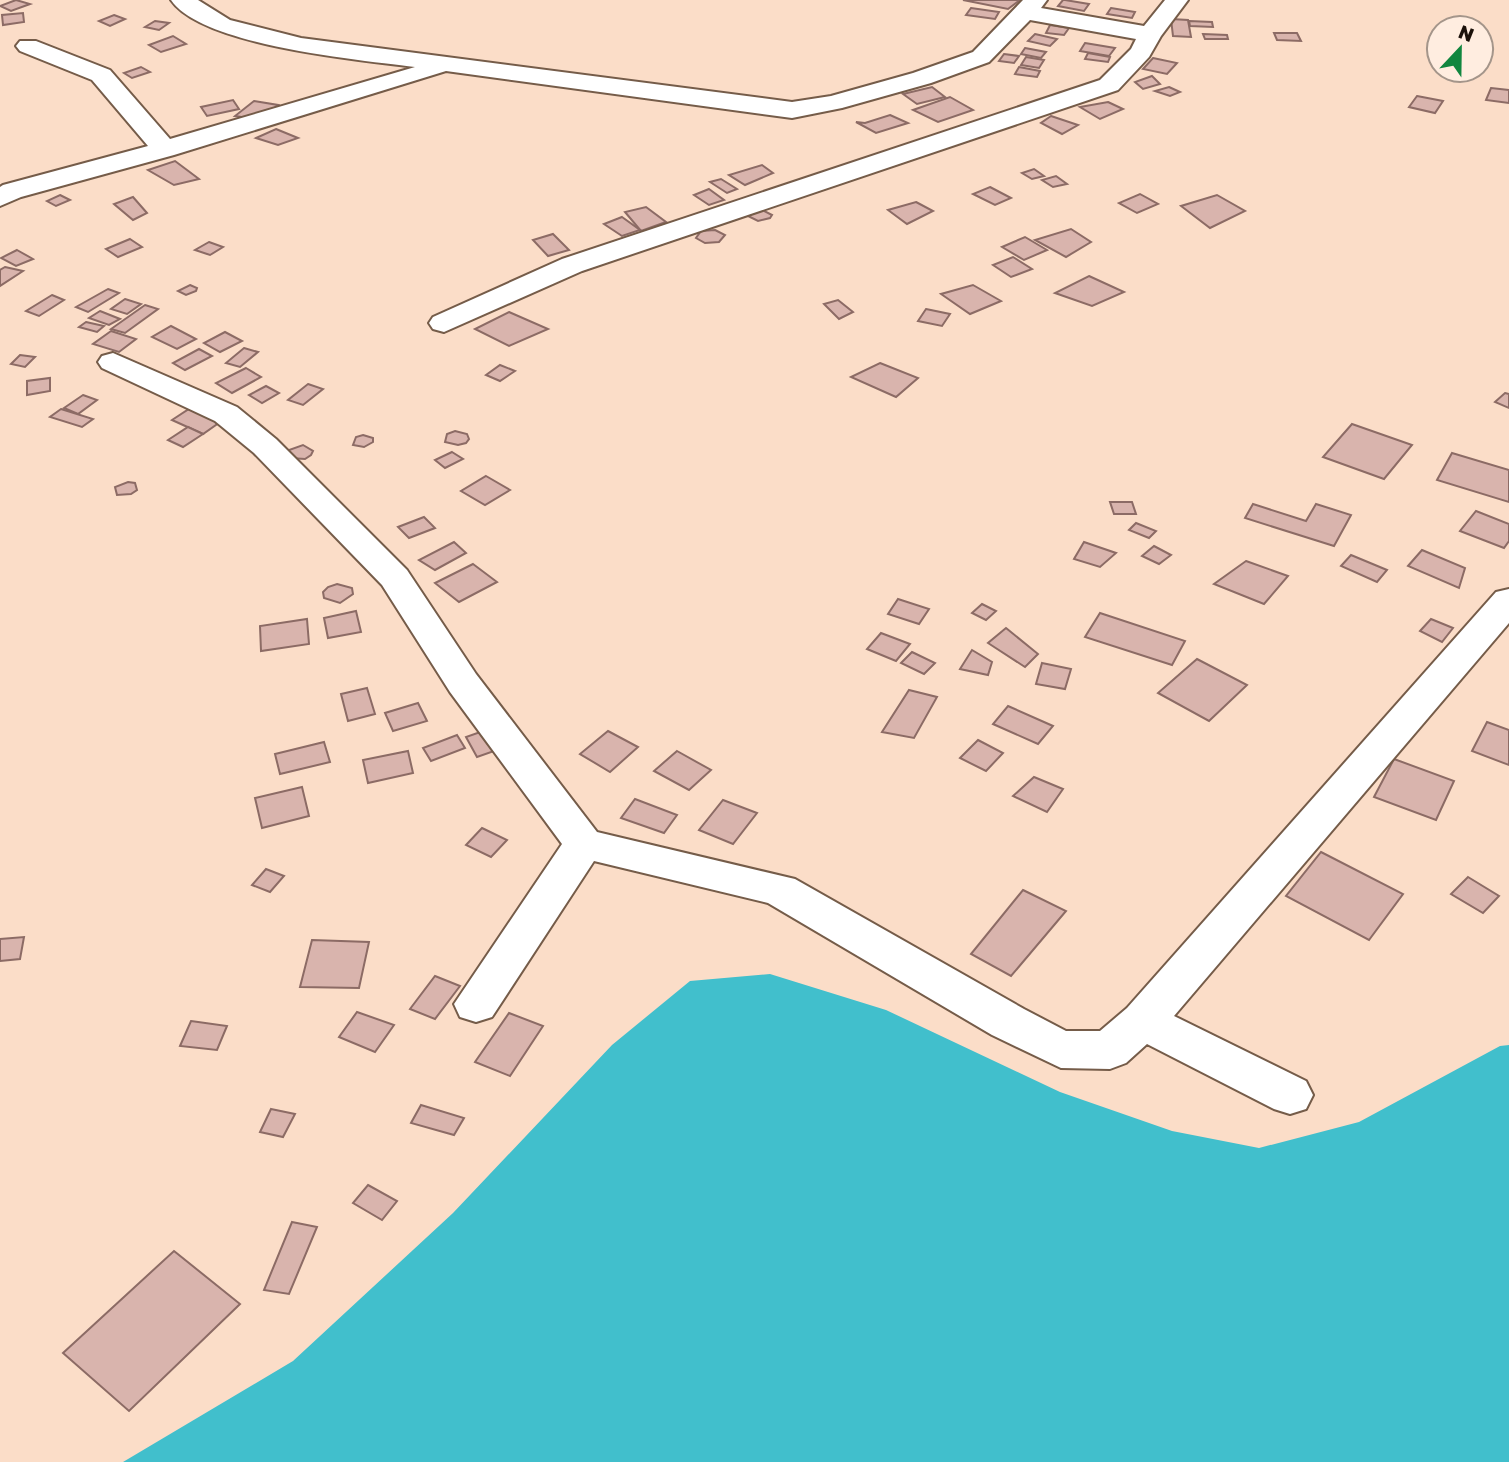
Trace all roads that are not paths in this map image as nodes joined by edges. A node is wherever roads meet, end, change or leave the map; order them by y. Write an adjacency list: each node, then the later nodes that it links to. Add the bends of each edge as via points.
1 (182, 0): 6 (street, via 222,25 301,46)
2 (1177, 0): 4 (street)
3 (1031, 6): 4 (street); 6 (street, via 981,57 833,103 792,110)
4 (1150, 34): 9 (street, via 1141,52 1109,85 572,265)
5 (28, 46): 7 (street, via 101,75)
6 (451, 64): 7 (street)
7 (165, 149): 8 (street)
8 (0, 198)
9 (444, 323)
10 (113, 362): 12 (street, via 226,414 265,446 376,559 395,579 463,683)
11 (1509, 600): 14 (street)
12 (584, 844): 13 (street); 14 (street, via 780,891 1061,1049 1110,1049)
13 (476, 1003)
14 (1143, 1021): 15 (street)
15 (1290, 1095)

